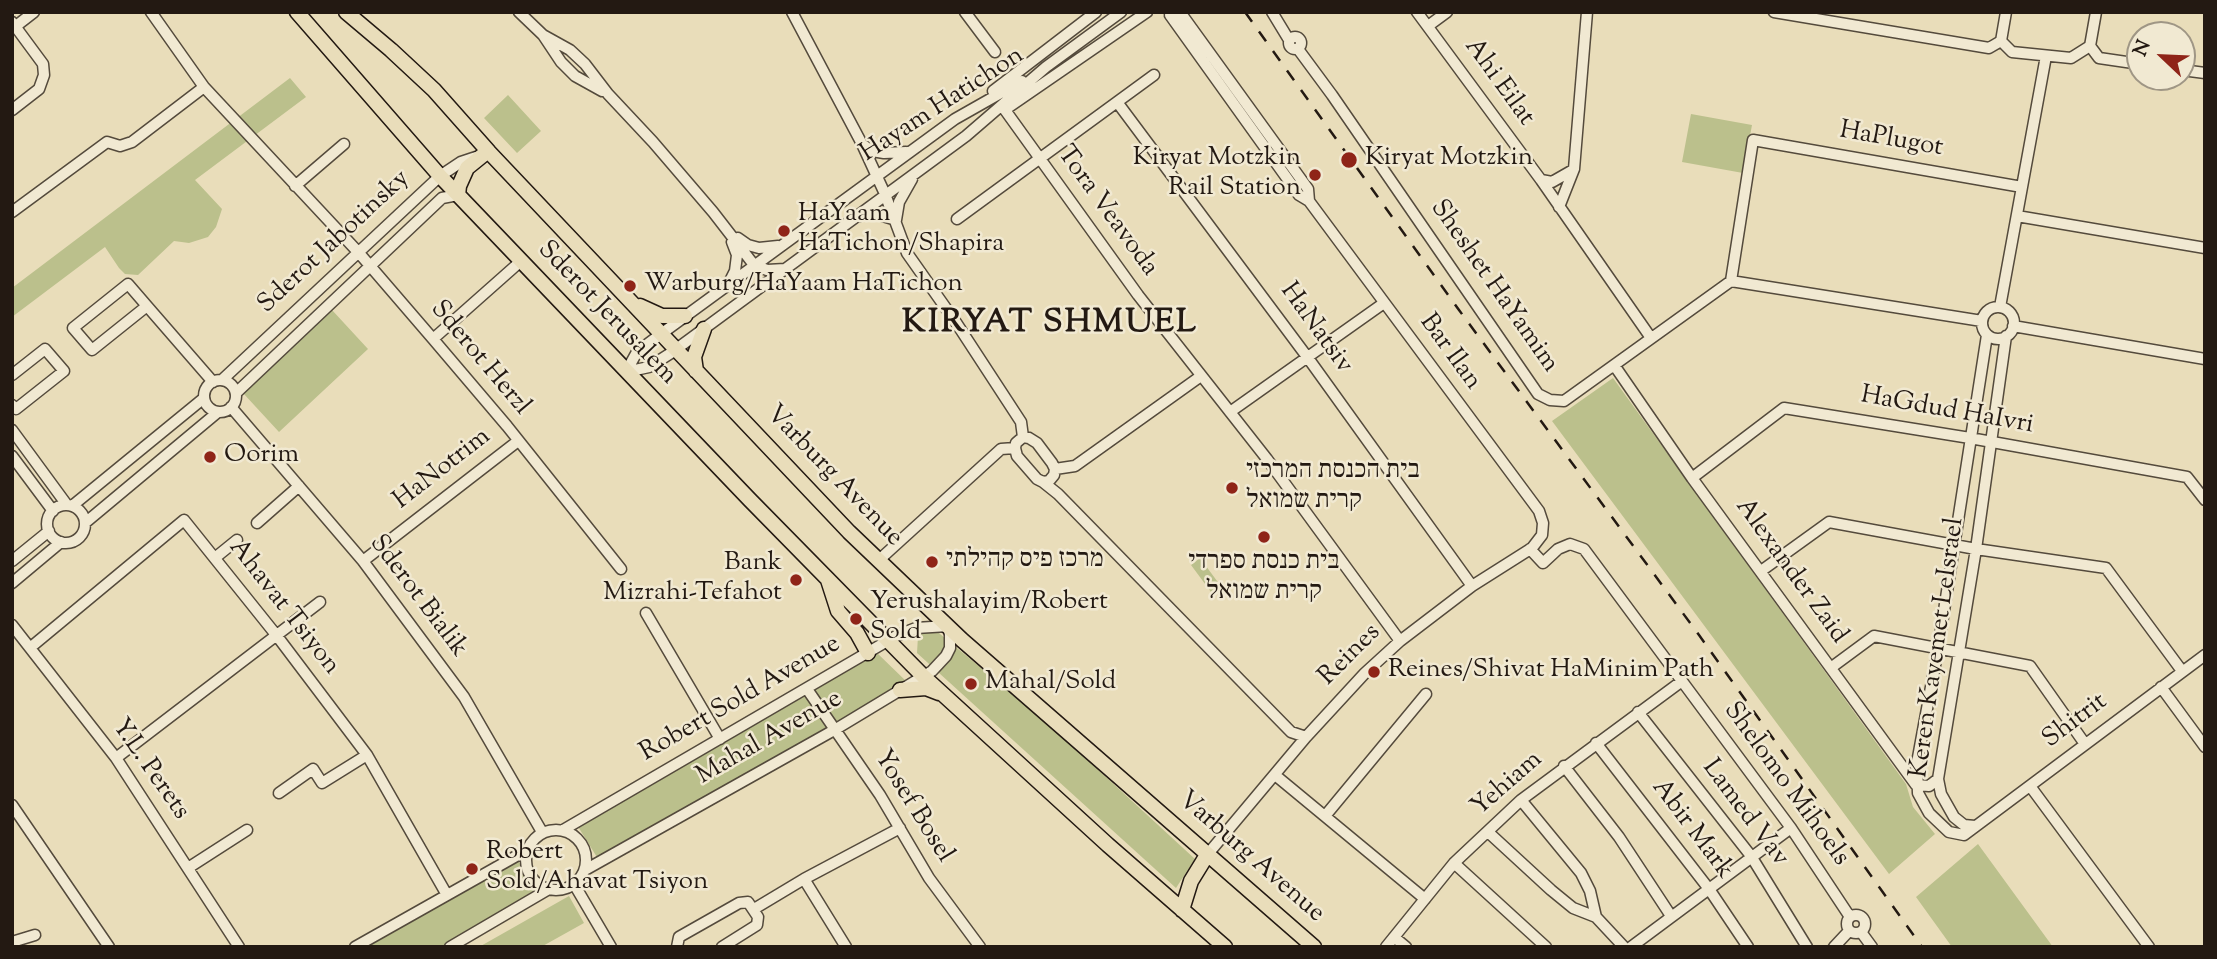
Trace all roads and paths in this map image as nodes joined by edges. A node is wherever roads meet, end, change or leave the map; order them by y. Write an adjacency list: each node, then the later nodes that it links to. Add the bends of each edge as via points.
1 (34, 12): 19 (street)
2 (152, 12): 33 (street, Sderot Herzl)
3 (297, 12): 45 (main road, Sderot Jerusalem)
4 (346, 12): 43 (main road, Varburg Avenue, via 434,90)
5 (519, 12): 21 (street)
6 (793, 12): 40 (street)
7 (965, 12): 25 (street)
8 (1096, 12): 38 (street)
9 (1121, 12): 30 (street)
10 (1147, 12): 37 (street)
11 (1272, 12): 88 (street, Sheshet HaYamim, via 1290,48 1298,49 1332,95 1538,394 1564,401)
12 (1418, 12): 20 (street, Ahi Eilat)
13 (1447, 12): 20 (street)
14 (1587, 12): 47 (street)
15 (1774, 12): 22 (street, via 1989,48)
16 (2006, 12): 22 (street)
17 (2096, 12): 23 (street)
18 (1172, 13): 73 (street, Bar Ilan, via 1299,195 1309,201)
19 (14, 24): 36 (street, via 43,64 43,83)
20 (1428, 26): 50 (street, Ahi Eilat)
21 (543, 35): 24 (street); 27 (street)
22 (2001, 41): 26 (street, via 2012,52)
23 (2090, 46): 26 (street, via 2071,58); 28 (street, via 2099,58)
24 (570, 50): 27 (street, via 562,53); 29 (street)
25 (995, 52)
26 (2046, 56): 52 (street)
27 (561, 62): 32 (street)
28 (2126, 62)
29 (585, 64): 32 (street, via 583,73); 34 (street)
30 (1046, 67): 38 (street, Hayam Hatichon); 39 (street, Hayam Hatichon)
31 (1154, 75): 35 (street)
32 (575, 76): 34 (street)
33 (204, 87): 51 (street, Sderot Herzl); 57 (street, via 132,142 120,146 107,142)
34 (608, 94): 62 (street)
35 (1117, 102): 44 (street); 86 (street, HaNatsiv)
36 (12, 110)
37 (1005, 110): 39 (street); 44 (street, Tora Veavoda)
38 (955, 120): 42 (street, Hayam Hatichon)
39 (966, 136): 46 (street, Hayam Hatichon)
40 (862, 144): 42 (street, via 884,153); 48 (street)
41 (344, 145): 51 (street)
42 (909, 152): 48 (street, Hayam Hatichon)
43 (486, 153): 49 (street, Sderot Jabotinsky); 55 (main road, via 467,168); 72 (main road, Varburg Avenue)
44 (1040, 158): 59 (street); 92 (street, Tora Veavoda)
45 (428, 162): 49 (main road, Sderot Jerusalem); 53 (street)
46 (924, 167): 54 (street, Hayam Hatichon); 60 (street, via 904,190)
47 (1574, 169): 50 (street, via 1552,182); 56 (street)
48 (876, 175): 54 (street); 63 (street, Hayam Hatichon)
49 (440, 176): 53 (street, Sderot Jabotinsky); 55 (main road, Sderot Jerusalem)
50 (1541, 180): 56 (street)
51 (295, 186): 65 (street, Sderot Herzl)
52 (2022, 187): 58 (street); 70 (street, HaPlugot, via 1753,140)
53 (426, 189): 65 (street, Sderot Jabotinsky)
54 (885, 194): 60 (street); 61 (street, Hayam Hatichon)
55 (458, 195): 66 (main road, Sderot Jerusalem); 68 (street, Sderot Jabotinsky, via 442,198)
56 (1559, 207): 83 (street)
57 (12, 212)
58 (2017, 216): 64 (street); 75 (street)
59 (957, 219)
60 (896, 220): 61 (street, via 873,214); 101 (street, via 907,253 1021,422)
61 (849, 221): 69 (street, Hayam Hatichon)
62 (729, 232): 63 (street, via 759,248); 67 (street); 71 (street, via 737,255)
63 (781, 245): 67 (street, Hayam Hatichon)
64 (2205, 248)
65 (359, 253): 68 (street, Sderot Herzl); 93 (street, Sderot Jabotinsky)
66 (521, 261): 84 (street); 89 (main road, Sderot Jerusalem)
67 (754, 265): 69 (street); 71 (street, Hayam Hatichon)
68 (370, 267): 84 (street, Sderot Herzl); 94 (street, Sderot Jabotinsky)
69 (785, 269): 79 (street, Hayam Hatichon)
70 (1731, 281): 77 (street); 83 (street, Sheshet HaYamim)
71 (728, 285): 76 (street, Hayam Hatichon)
72 (628, 299): 76 (main road, via 662,316); 80 (main road, Varburg Avenue)
73 (1384, 303): 86 (street); 117 (street, Bar Ilan, via 1539,511)
74 (147, 306): 74 (street, via 128,284 73,328 92,350); 93 (street)
75 (2000, 307): 77 (street, via 1990,309); 78 (street, via 2012,316)
76 (685, 316): 80 (street, Hayam Hatichon)
77 (1982, 321): 81 (street)
78 (2013, 326): 82 (street); 87 (street)
79 (704, 330): 85 (street, Hayam Hatichon); 90 (main road, via 694,357)
80 (661, 334): 85 (main road, Varburg Avenue); 89 (street, Hayam Hatichon, via 637,352)
81 (1987, 335): 82 (street); 102 (street, Keren Kayemet LeIsrael)
82 (2006, 336): 104 (street, Keren Kayemet LeIsrael)
83 (1651, 338): 88 (street, Sheshet HaYamim)
84 (433, 339): 103 (street, Sderot Herzl)
85 (675, 349): 89 (street, Hayam Hatichon, via 649,367); 90 (main road, Varburg Avenue)
86 (1308, 358): 99 (street); 131 (street, HaNatsiv)
87 (2205, 359)
88 (1614, 365): 108 (street, Alexander Zaid)
89 (626, 372): 129 (main road, Sderot Jerusalem)
90 (696, 372): 124 (main road, Varburg Avenue)
91 (12, 375): 96 (street, via 45,349 64,371 16,409)
92 (1201, 376): 99 (street, Tora Veavoda); 107 (street, via 1075,466)
93 (217, 381): 94 (street, via 231,384); 95 (street, via 206,388)
94 (236, 393): 97 (street)
95 (204, 398): 98 (street, via 208,407); 112 (street)
96 (12, 405)
97 (231, 407): 98 (street); 110 (street, Sderot Bialik)
98 (218, 412): 114 (street)
99 (1230, 412): 138 (street, Tora Veavoda)
100 (12, 430): 112 (street)
101 (1023, 437): 105 (street); 107 (street, via 1037,443)
102 (1970, 438): 104 (street, HaGdud HaIvri); 108 (street, HaGdud HaIvri, via 1784,408); 120 (street, Keren Kayemet LeIsrael)
103 (518, 441): 126 (street, HaNotrim); 127 (street, Sderot Herzl)
104 (1991, 442): 111 (street, HaGdud HaIvri, via 2186,477); 122 (street, Keren Kayemet LeIsrael)
105 (1015, 448): 109 (street, via 1024,466); 124 (street, via 1001,449)
106 (12, 456): 113 (street)
107 (1055, 469): 109 (street, via 1049,481)
108 (1692, 478): 128 (street, Alexander Zaid)
109 (1043, 482): 155 (street, via 1291,732)
110 (299, 486): 115 (street); 126 (street, Sderot Bialik)
111 (2205, 500)
112 (70, 505): 113 (street); 114 (street, via 82,512)
113 (52, 511): 116 (street)
114 (85, 523): 119 (street, via 78,539)
115 (257, 523)
116 (49, 531): 119 (street); 125 (street)
117 (1542, 535): 121 (street, Reines)
118 (237, 540): 123 (street)
119 (61, 542): 130 (street)
120 (1954, 545): 122 (street); 128 (street, via 1829,522); 140 (street, Keren Kayemet LeIsrael)
121 (1530, 549): 131 (street, Reines); 147 (street, Shelomo Mihoels, via 1543,563 1570,544 1584,549)
122 (1976, 549): 142 (street, Keren Kayemet LeIsrael); 145 (street, via 2106,568)
123 (215, 557): 136 (street, Ahavat Tsiyon); 139 (street, Ahavat Tsiyon, via 184,520)
124 (880, 560): 135 (main road, Varburg Avenue)
125 (12, 561)
126 (363, 561): 178 (street, Sderot Bialik, via 464,698)
127 (621, 569)
128 (1762, 570): 144 (street, Alexander Zaid)
129 (828, 579): 137 (main road, Sderot Jerusalem); 141 (main road, via 838,611)
130 (12, 583)
131 (1472, 586): 138 (street, Reines)
132 (320, 602): 136 (street)
133 (646, 613): 156 (street)
134 (12, 625): 139 (street, Y.L. Perets)
135 (948, 626): 137 (street, Robert Sold Avenue, via 916,628); 146 (street, Mahal Avenue, via 946,656); 182 (main road, Varburg Avenue)
136 (277, 636): 160 (street, Ahavat Tsiyon); 161 (street)
137 (889, 641): 141 (street, Robert Sold Avenue); 146 (main road)
138 (1400, 641): 155 (street, Reines)
139 (31, 647): 161 (street, Y.L. Perets)
140 (1938, 649): 142 (street); 144 (street, via 1874,636); 165 (street, Keren Kayemet LeIsrael)
141 (868, 653): 149 (street, Robert Sold Avenue)
142 (1960, 653): 158 (street, via 2030,666); 164 (street, Keren Kayemet LeIsrael)
143 (2205, 655): 145 (street, Shitrit)
144 (1832, 667): 165 (street, Alexander Zaid)
145 (2182, 671): 148 (street, Shitrit)
146 (923, 676): 150 (street, Mahal Avenue); 151 (main road)
147 (1682, 681): 153 (street, Yehiam); 175 (street, Shelomo Mihoels)
148 (2161, 687): 158 (street, Shitrit); 159 (street)
149 (807, 689): 154 (street, Yosef Bosel); 156 (street, Robert Sold Avenue)
150 (900, 690): 151 (main road, via 926,688); 154 (street, Mahal Avenue)
151 (942, 694): 195 (main road)
152 (1426, 694): 170 (street)
153 (1638, 712): 157 (street, Yehiam); 183 (street, Lamed Vav)
154 (836, 729): 174 (street, Yosef Bosel); 187 (street, Mahal Avenue)
155 (1307, 737): 163 (street, Reines)
156 (720, 739): 177 (street, Robert Sold Avenue)
157 (1596, 743): 162 (street, Yehiam); 190 (street, Abir Mark)
158 (2085, 744): 166 (street, Shitrit)
159 (2205, 747)
160 (367, 755): 167 (street, via 322,783 313,769); 192 (street, Ahavat Tsiyon)
161 (116, 758): 186 (street, Y.L. Perets)
162 (1564, 766): 168 (street, Yehiam); 196 (street, via 1619,837)
163 (1275, 775): 170 (street); 180 (street, Reines)
164 (1938, 779): 165 (street, via 1929,786); 172 (street, Keren Kayemet LeIsrael, via 1954,817)
165 (1916, 785): 172 (street, Keren Kayemet LeIsrael, via 1922,803 1945,829 1964,835)
166 (2030, 786): 172 (street, Shitrit); 224 (street)
167 (279, 793)
168 (1521, 800): 179 (street, Yehiam); 197 (street, via 1581,873)
169 (12, 805): 171 (street)
170 (1325, 816): 193 (street)
171 (24, 820): 173 (street); 204 (street)
172 (1975, 826)
173 (12, 827)
174 (900, 828): 188 (street); 212 (street, Yosef Bosel, via 929,878)
175 (1791, 828): 183 (street); 198 (street, Shelomo Mihoels)
176 (247, 830): 186 (street)
177 (563, 830): 178 (street); 187 (street, via 580,841)
178 (542, 832): 181 (street)
179 (1488, 832): 184 (street, Yehiam); 197 (street, via 1550,890 1573,908)
180 (1220, 840): 182 (street, Reines); 185 (street)
181 (527, 850): 191 (street, via 527,870); 192 (street)
182 (1207, 855): 185 (main road, Varburg Avenue); 195 (main road, Reines, via 1191,881)
183 (1751, 856): 190 (street); 221 (street, Lamed Vav)
184 (1454, 863): 193 (street, Yehiam); 217 (street)
185 (1221, 867): 214 (main road, Varburg Avenue)
186 (188, 868): 205 (street, Y.L. Perets)
187 (585, 870): 189 (street)
188 (804, 879): 194 (street); 211 (street)
189 (574, 884): 191 (street); 208 (street)
190 (1709, 888): 196 (street); 220 (street, Abir Mark)
191 (549, 889): 207 (street)
192 (447, 895): 206 (street)
193 (1425, 899): 202 (street, Yehiam)
194 (754, 909): 209 (street, via 748,902 739,903 679,937); 210 (street, via 757,925)
195 (1182, 910): 213 (main road)
196 (1671, 916): 219 (street)
197 (1596, 917): 218 (street)
198 (1850, 917): 199 (street); 200 (street, via 1863,919)
199 (1849, 931): 200 (street); 222 (street)
200 (1861, 932): 223 (street)
201 (35, 935): 203 (street)
202 (1394, 937): 215 (street, Yehiam); 216 (street)
203 (12, 943)
204 (109, 947)
205 (239, 947)
206 (355, 947)
207 (450, 947)
208 (611, 947)
209 (677, 947)
210 (722, 947)
211 (846, 947)
212 (980, 947)
213 (1225, 947)
214 (1314, 947)
215 (1386, 947)
216 (1406, 947)
217 (1546, 947)
218 (1624, 947)
219 (1632, 947)
220 (1748, 947)
221 (1807, 947)
222 (1834, 947)
223 (1872, 947)
224 (2149, 947)

